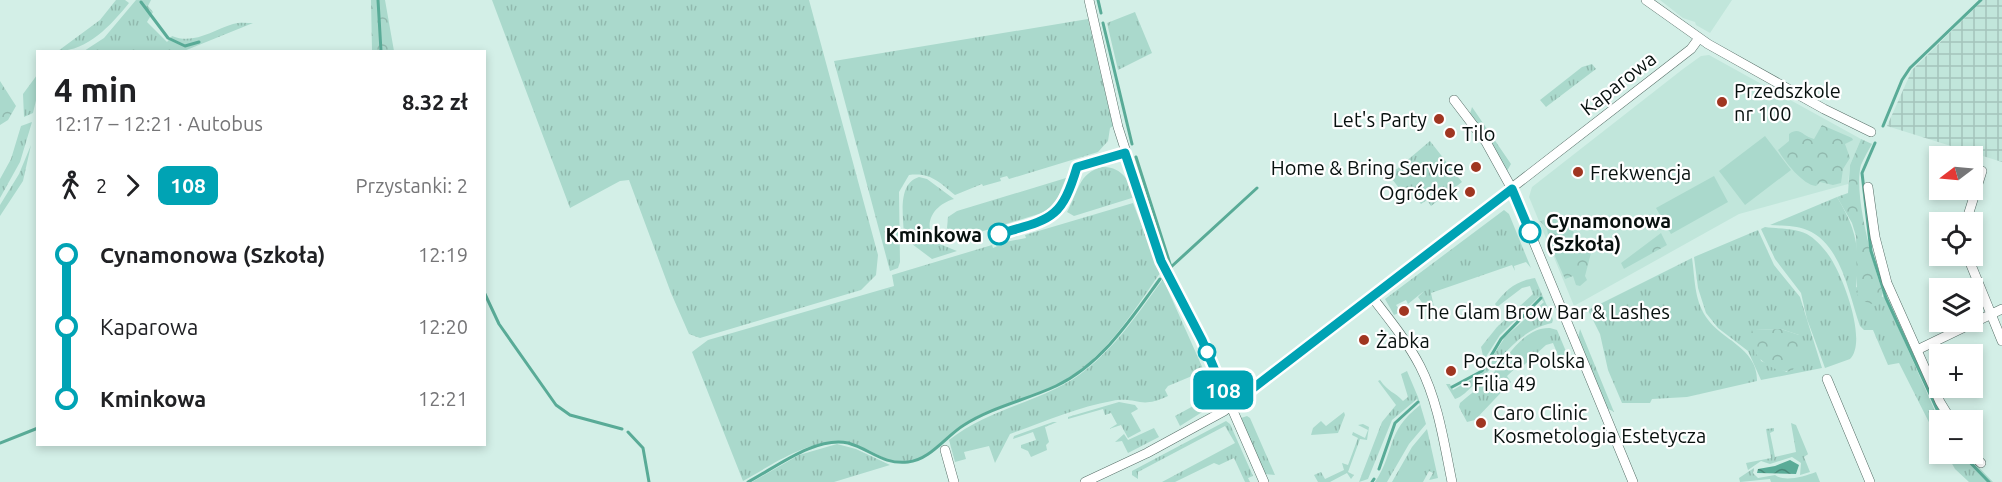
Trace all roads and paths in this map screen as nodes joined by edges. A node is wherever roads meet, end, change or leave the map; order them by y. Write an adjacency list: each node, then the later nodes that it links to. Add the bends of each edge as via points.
1 (1089, 0): 15 (street, via 1118,127 1161,261 1202,340)
2 (1646, 0): 3 (street)
3 (1699, 38): 5 (street); 7 (street, Kaparowa, via 1691,49)
4 (1454, 100): 7 (street, via 1490,147)
5 (1871, 132)
6 (1868, 187): 13 (street, via 1882,266)
7 (1512, 189): 9 (street, Kaparowa); 22 (street)
8 (1971, 266): 11 (street)
9 (1372, 297): 15 (street, Kaparowa); 21 (street, via 1424,374)
10 (2002, 309): 11 (street)
11 (1990, 315): 12 (street); 13 (street)
12 (2002, 341)
13 (1917, 350): 16 (street)
14 (1827, 379): 23 (street)
15 (1230, 406): 19 (street, Kaparowa, via 1189,432); 20 (street)
16 (1946, 410)
17 (945, 450): 18 (street)
18 (954, 482)
19 (1085, 482)
20 (1264, 482)
21 (1452, 482)
22 (1633, 482)
23 (1870, 482)

